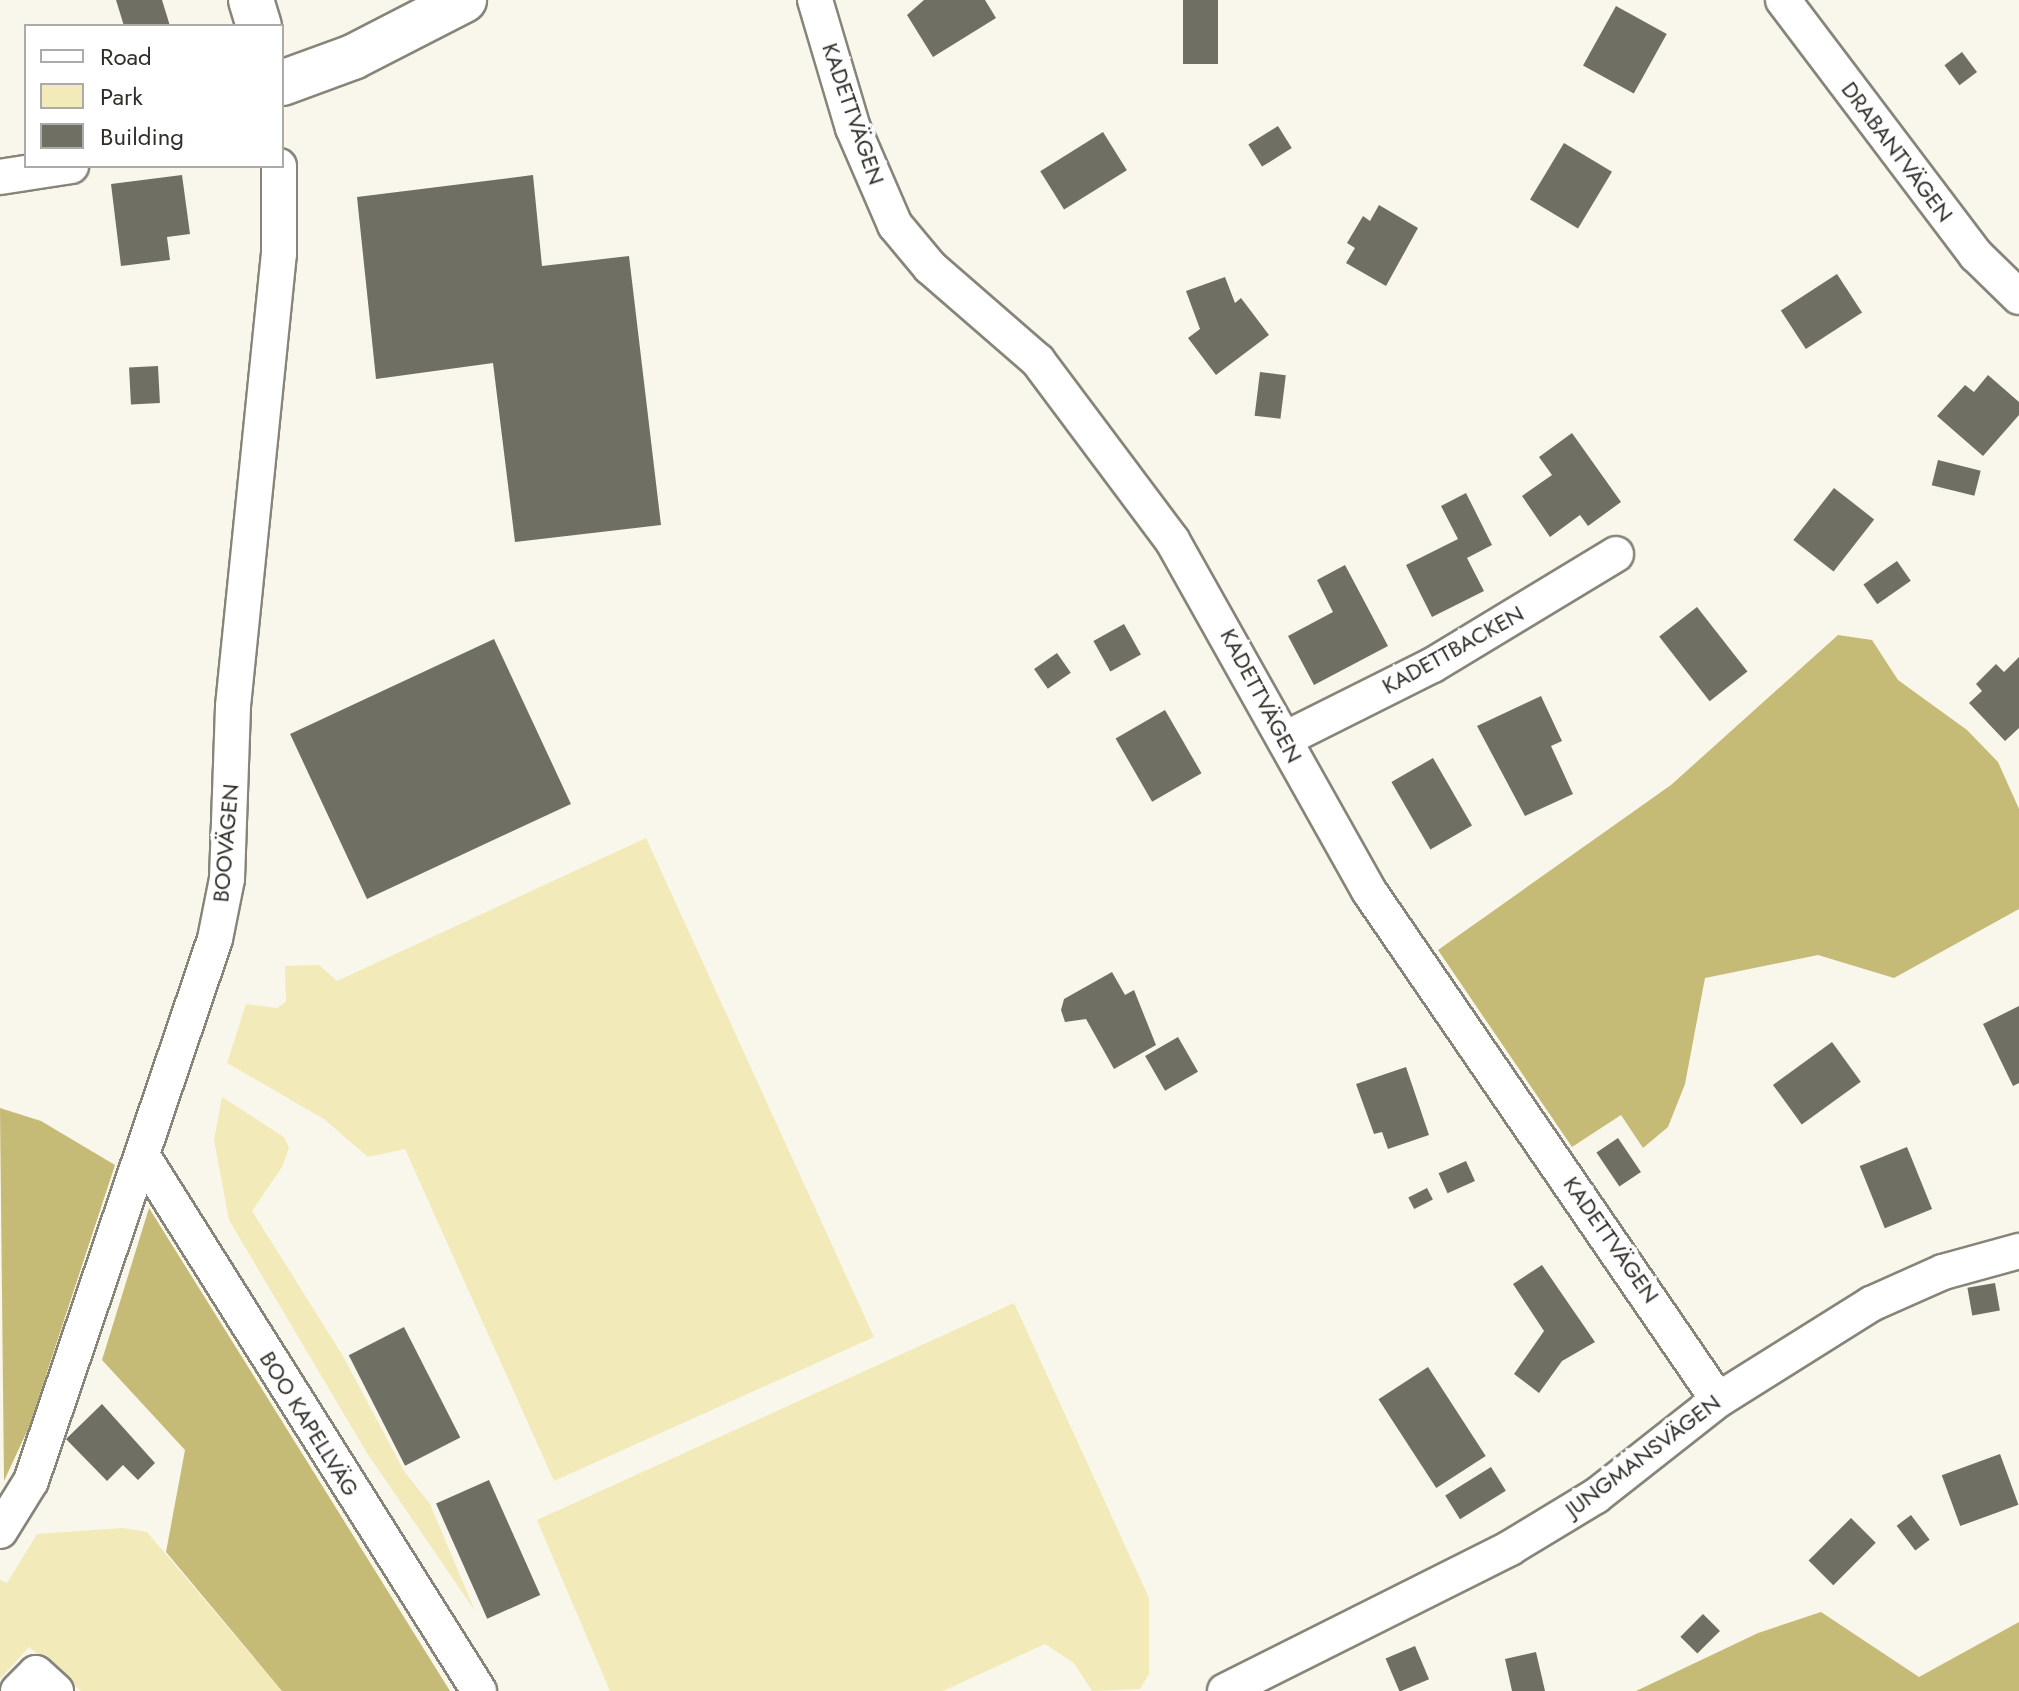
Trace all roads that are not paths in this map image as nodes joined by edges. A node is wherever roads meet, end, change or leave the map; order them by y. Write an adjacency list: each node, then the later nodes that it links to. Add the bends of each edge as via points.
1 (251, 0): 5 (street)
2 (464, 0): 6 (street, via 353,57)
3 (815, 0): 12 (street, KADETTVÄGEN, via 853,128 895,225 930,267 1030,353 1091,430 1172,540)
4 (1783, 0): 10 (street, DRABANTVÄGEN, via 1976,255)
5 (258, 24)
6 (284, 82)
7 (58, 168): 9 (street)
8 (279, 168): 13 (street, BOOVÄGEN, via 279,254 233,706 227,879 196,1004)
9 (0, 177)
10 (2019, 297)
11 (1616, 554): 12 (street, KADETTBACKEN, via 1433,665)
12 (1285, 739): 15 (street, KADETTVÄGEN, via 1335,834 1435,993 1589,1206)
13 (142, 1155): 16 (street, BOOVÄGEN, via 31,1481); 19 (street, BOO KAPELLVÄG)
14 (2019, 1251): 15 (street, JUNGMANSVÄGEN, via 1943,1272 1871,1304)
15 (1718, 1400): 20 (street, JUNGMANSVÄGEN, via 1596,1496 1510,1548)
16 (0, 1531)
17 (18, 1691): 18 (street, via 36,1673)
18 (56, 1691)
19 (479, 1691)
20 (1225, 1691)

